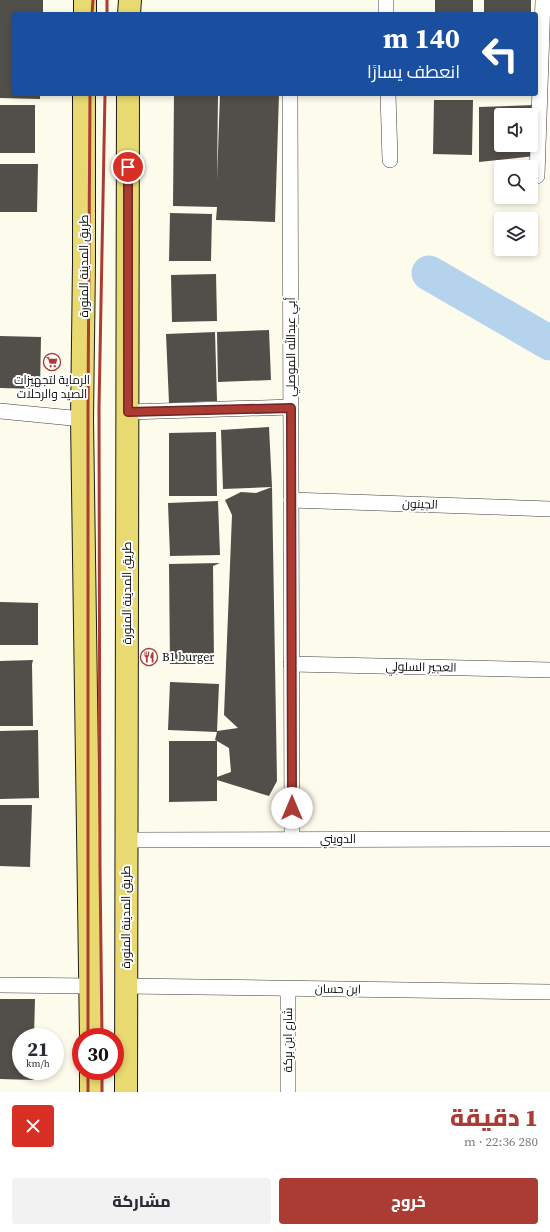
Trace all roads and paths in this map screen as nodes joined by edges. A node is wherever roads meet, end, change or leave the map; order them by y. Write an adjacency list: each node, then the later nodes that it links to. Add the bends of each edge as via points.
1 (85, 0): 5 (main road)
2 (130, 0): 6 (main road)
3 (386, 0): 7 (street)
4 (545, 7): 13 (street)
5 (85, 12)
6 (129, 12)
7 (386, 12)
8 (84, 96): 17 (main road, طريق المدينة المنورة)
9 (128, 96): 16 (main road, طريق المدينة المنورة)
10 (290, 96): 14 (street, أبي عبدالله الموصلي)
11 (388, 96): 12 (street)
12 (390, 160)
13 (538, 160)
14 (291, 408): 16 (street); 18 (street, أبي عبدالله الموصلي)
15 (0, 412): 17 (street)
16 (128, 412): 24 (main road, طريق المدينة المنورة)
17 (82, 419): 26 (main road, طريق المدينة المنورة)
18 (291, 500): 19 (street, الجينون); 20 (street, أبي عبدالله الموصلي)
19 (550, 509)
20 (291, 664): 21 (street, العجير السلولي); 22 (street, أبي عبدالله الموصلي)
21 (550, 670)
22 (292, 839): 23 (street, الدويني); 24 (street, الدويني)
23 (550, 839)
24 (127, 840): 27 (main road, طريق المدينة المنورة)
25 (0, 985): 26 (street)
26 (91, 986): 30 (main road, طريق المدينة المنورة)
27 (126, 986): 28 (street, ابن حسان); 33 (main road, طريق المدينة المنورة)
28 (288, 989): 29 (street, ابن حسان); 34 (street, شارع ابن بركة)
29 (550, 992)
30 (91, 1028)
31 (91, 1080): 32 (main road)
32 (91, 1092)
33 (126, 1092)
34 (288, 1092)

